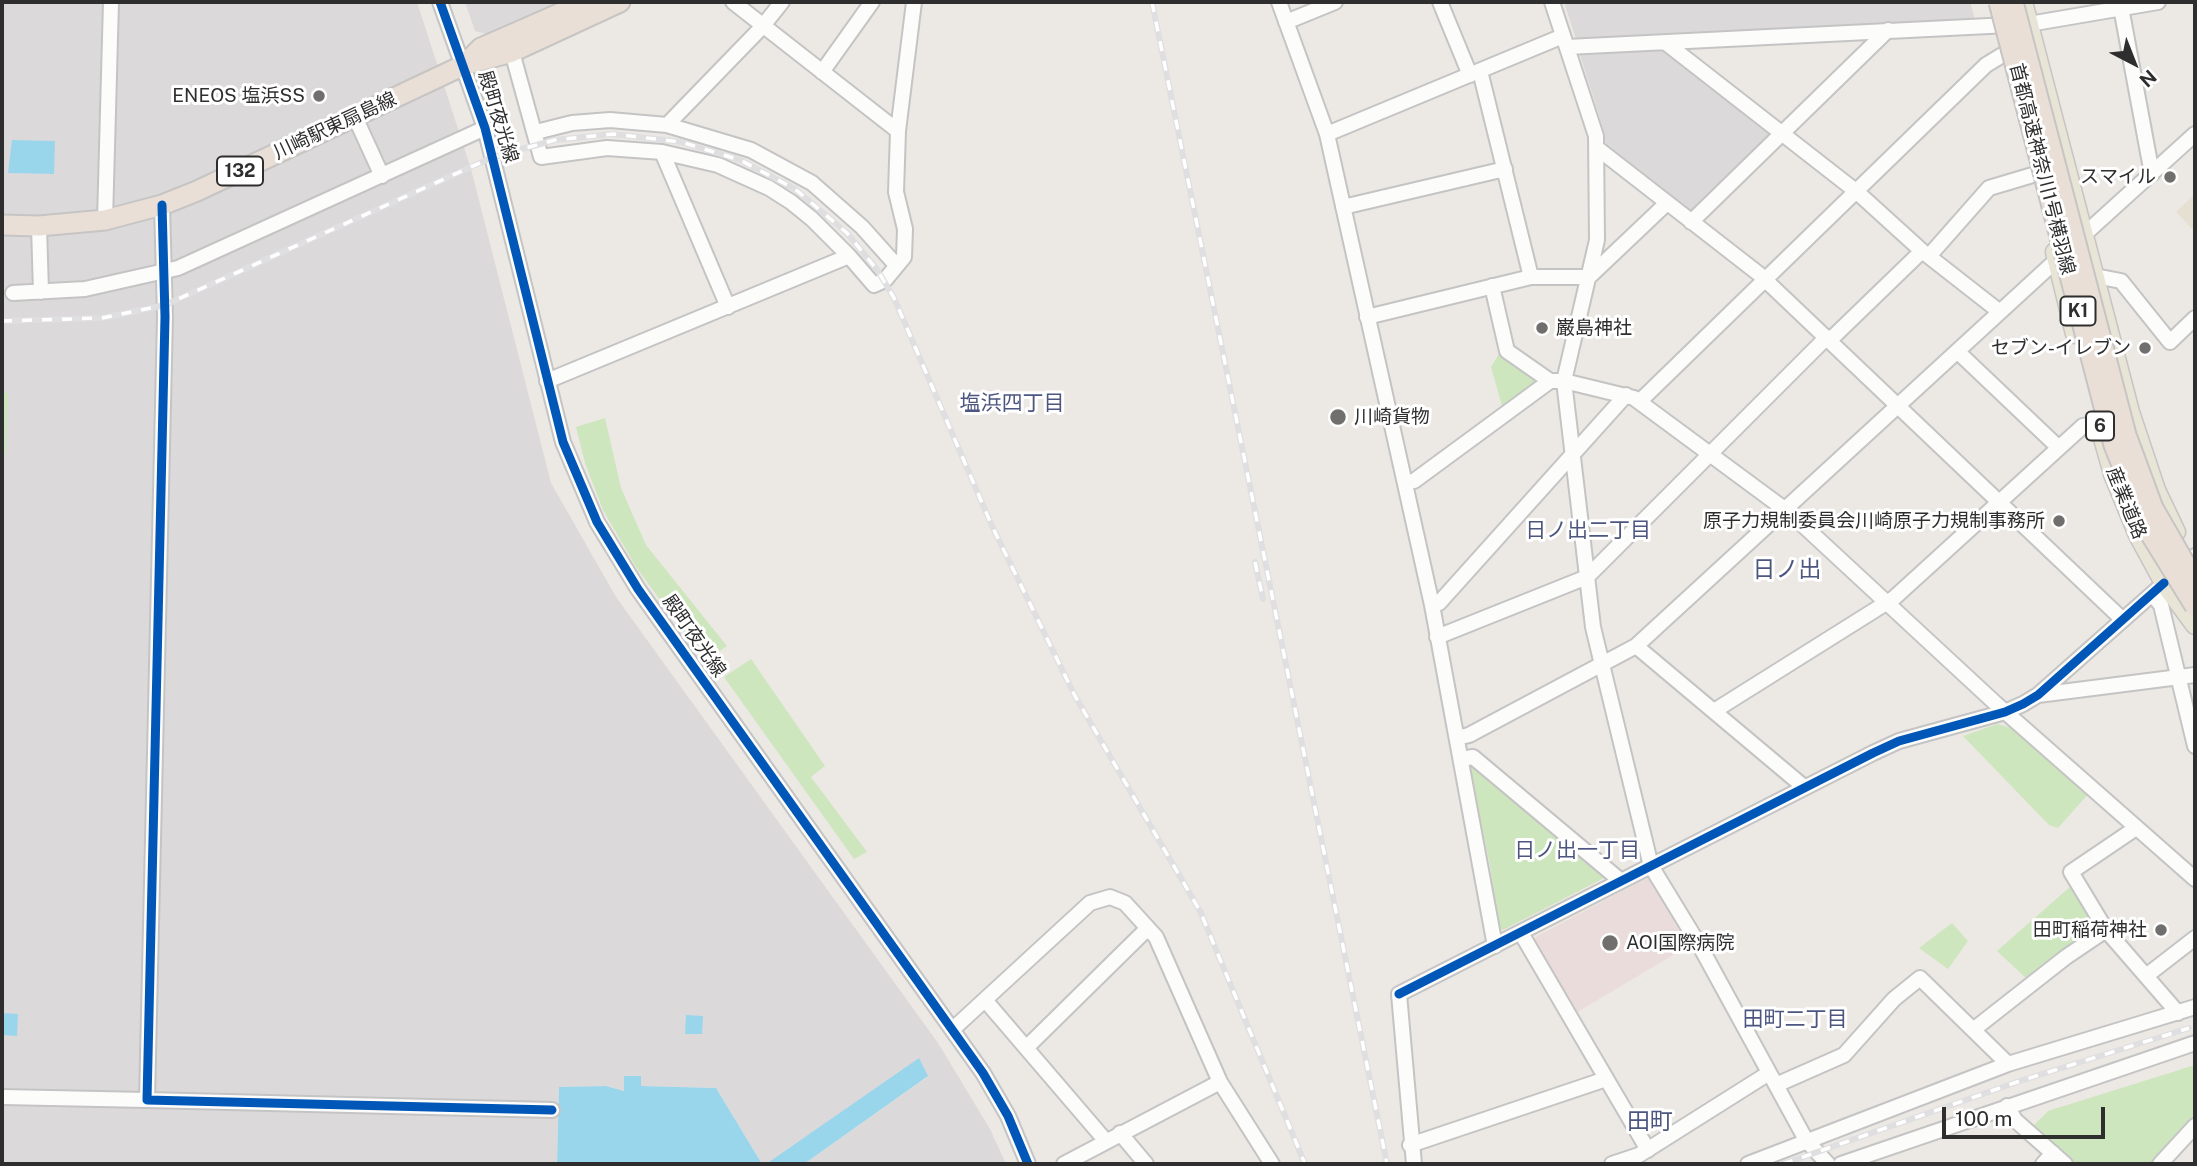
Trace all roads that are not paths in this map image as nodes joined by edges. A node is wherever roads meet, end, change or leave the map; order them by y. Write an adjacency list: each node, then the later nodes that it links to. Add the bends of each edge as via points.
1 (111, 2): 50 (street)
2 (440, 2): 29 (street, 殿町夜光線)
3 (586, 2): 19 (highway, 川崎駅東扇島線 / 132)
4 (620, 2): 27 (highway, 川崎駅東扇島線 / 132)
5 (733, 2): 23 (street)
6 (782, 2): 23 (street)
7 (873, 2): 30 (street)
8 (914, 2): 35 (street)
9 (1279, 2): 20 (street)
10 (1335, 2): 20 (street)
11 (1440, 2): 31 (street)
12 (1552, 2): 25 (street)
13 (1989, 2): 21 (main road, 産業道路 / 6)
14 (1999, 2): 91 (highway, 首都高速神奈川1号横羽線 / K1, bridge, via 2114,445 2148,530)
15 (2013, 2): 87 (highway, 首都高速神奈川1号横羽線 / K1, bridge, via 2126,435 2153,508)
16 (2023, 2): 22 (main road, 産業道路 / 6)
17 (2158, 2): 18 (street)
18 (2120, 5): 22 (street); 44 (street)
19 (551, 8): 29 (highway, 川崎駅東扇島線 / 132, via 481,48)
20 (1286, 22): 37 (street)
21 (1995, 24): 22 (street); 24 (street); 28 (main road, 産業道路 / 6)
22 (2029, 24): 54 (main road, 産業道路 / 6)
23 (762, 27): 30 (street); 33 (street)
24 (1888, 30): 26 (street); 38 (street)
25 (1565, 42): 26 (street); 31 (street); 40 (street)
26 (1666, 43): 38 (street)
27 (512, 52): 29 (highway, 川崎駅東扇島線 / 132); 36 (street)
28 (2004, 54): 43 (main road, 産業道路 / 6); 46 (street, via 1986,65)
29 (464, 65): 32 (highway, 川崎駅東扇島線 / 132); 34 (street, 殿町夜光線)
30 (822, 72): 35 (street)
31 (1475, 73): 37 (street); 42 (street)
32 (355, 117): 45 (street); 48 (highway, 川崎駅東扇島線 / 132)
33 (667, 125): 36 (street, via 572,122); 58 (street, via 751,149 789,169 833,200)
34 (485, 128): 45 (street); 73 (street, 殿町夜光線)
35 (898, 131): 58 (street, via 896,192 905,229 904,257)
36 (536, 132): 41 (street, via 541,158 607,148)
37 (1327, 134): 49 (street)
38 (1782, 134): 46 (street); 51 (street)
39 (2195, 134): 44 (street)
40 (1597, 148): 47 (street); 62 (street, via 1598,229)
41 (662, 152): 56 (street, via 718,165 769,188 812,219); 67 (street)
42 (1504, 169): 49 (street); 61 (street)
43 (2036, 174): 55 (street, via 1989,188); 57 (main road, 産業道路 / 6)
44 (2152, 174): 54 (street)
45 (382, 176): 59 (street)
46 (1857, 191): 55 (street); 63 (street)
47 (1667, 203): 51 (street); 62 (street)
48 (162, 205): 50 (highway, 川崎駅東扇島線 / 132); 59 (street)
49 (1343, 207): 69 (street)
50 (105, 220): 53 (highway, 川崎駅東扇島線 / 132)
51 (1691, 222): 63 (street)
52 (2, 225): 53 (highway, 川崎駅東扇島線 / 132)
53 (39, 226): 65 (street)
54 (2085, 234): 57 (street); 60 (main road, 産業道路 / 6)
55 (1926, 253): 68 (street); 71 (street)
56 (849, 256): 58 (street, via 874,285 885,281); 67 (street)
57 (2057, 260): 68 (street); 78 (main road, 産業道路 / 6)
58 (896, 265)
59 (165, 270): 65 (street, via 85,289); 128 (street)
60 (2095, 276): 70 (street, via 2121,281 2169,342); 85 (main road, 産業道路 / 6, via 2146,464)
61 (1531, 277): 62 (street); 64 (street)
62 (1589, 277): 74 (street)
63 (1764, 279): 71 (street); 76 (street)
64 (1492, 286): 69 (street); 74 (street, via 1507,351)
65 (41, 292): 66 (street)
66 (13, 293)
67 (728, 307): 73 (street)
68 (2000, 312): 72 (street)
69 (1367, 317): 82 (street)
70 (2195, 318)
71 (1828, 338): 77 (street); 81 (street)
72 (1958, 352): 77 (street); 79 (street)
73 (547, 381): 119 (street, 殿町夜光線, via 572,470 609,544)
74 (1557, 381): 75 (street); 80 (street); 82 (street, via 1414,481)
75 (1626, 395): 76 (street); 80 (street)
76 (1640, 401): 81 (street)
77 (1898, 405): 83 (street); 84 (street)
78 (2099, 423): 79 (street, via 2083,426); 88 (main road, 産業道路 / 6)
79 (2059, 448): 83 (street)
80 (1573, 454): 86 (street); 90 (street, via 1439,603)
81 (1708, 454): 84 (street); 86 (street)
82 (1406, 482): 90 (street)
83 (2000, 501): 89 (street); 92 (street)
84 (1785, 509): 89 (street); 95 (street)
85 (2194, 559): 88 (street)
86 (1587, 577): 94 (street); 96 (street)
87 (2195, 581)
88 (2158, 589): 92 (street); 93 (main road, 産業道路 / 6); 98 (street)
89 (1886, 603): 100 (street); 101 (street)
90 (1432, 605): 94 (street)
91 (2195, 606)
92 (2123, 620): 99 (street)
93 (2195, 625)
94 (1437, 637): 102 (street)
95 (1636, 646): 96 (street); 100 (street)
96 (1601, 662): 102 (street); 107 (street)
97 (2195, 675): 98 (street)
98 (2180, 678): 99 (street); 103 (street)
99 (2038, 695): 101 (street)
100 (1714, 711): 105 (street)
101 (2005, 712): 105 (street, via 1899,741); 106 (street)
102 (1457, 738): 104 (street)
103 (2195, 746)
104 (1461, 759): 109 (street, via 1474,757); 114 (street)
105 (1804, 787): 107 (street)
106 (2136, 828): 108 (street); 111 (street, via 2071,872)
107 (1651, 866): 109 (street); 125 (street)
108 (2195, 879)
109 (1621, 881): 112 (street)
110 (1148, 928): 116 (street, via 1125,903 1099,898); 122 (street); 126 (street, via 1161,946)
111 (2106, 930): 115 (street); 120 (street)
112 (1521, 933): 114 (street); 124 (street)
113 (2195, 938): 115 (street)
114 (1495, 946): 135 (street, via 1399,994)
115 (2146, 976): 118 (street)
116 (985, 1000): 119 (street); 122 (street)
117 (2195, 1006): 118 (street)
118 (2178, 1013): 123 (street)
119 (953, 1030): 138 (street, 殿町夜光線, via 997,1096)
120 (1973, 1030): 123 (street); 125 (street, via 1920,978 1894,999 1844,1055)
121 (2195, 1043): 129 (street)
122 (1026, 1048): 133 (street)
123 (2008, 1064): 134 (street)
124 (1606, 1079): 135 (street); 137 (street)
125 (1772, 1079): 134 (street); 137 (street)
126 (1220, 1082): 132 (street); 141 (street)
127 (2, 1097): 128 (street)
128 (147, 1100): 130 (street)
129 (2007, 1106): 136 (street, via 2015,1120); 146 (street)
130 (552, 1110)
131 (2195, 1126): 149 (street)
132 (1120, 1133): 133 (street); 140 (street)
133 (1105, 1140): 139 (street)
134 (1806, 1140): 144 (street); 145 (street)
135 (1410, 1145): 142 (street)
136 (2053, 1153): 147 (street); 148 (street)
137 (1643, 1156): 143 (street)
138 (1028, 1164)
139 (1064, 1164)
140 (1146, 1164)
141 (1272, 1164)
142 (1414, 1164)
143 (1612, 1164)
144 (1748, 1164)
145 (1828, 1164)
146 (1842, 1164)
147 (2043, 1164)
148 (2065, 1164)
149 (2160, 1164)

